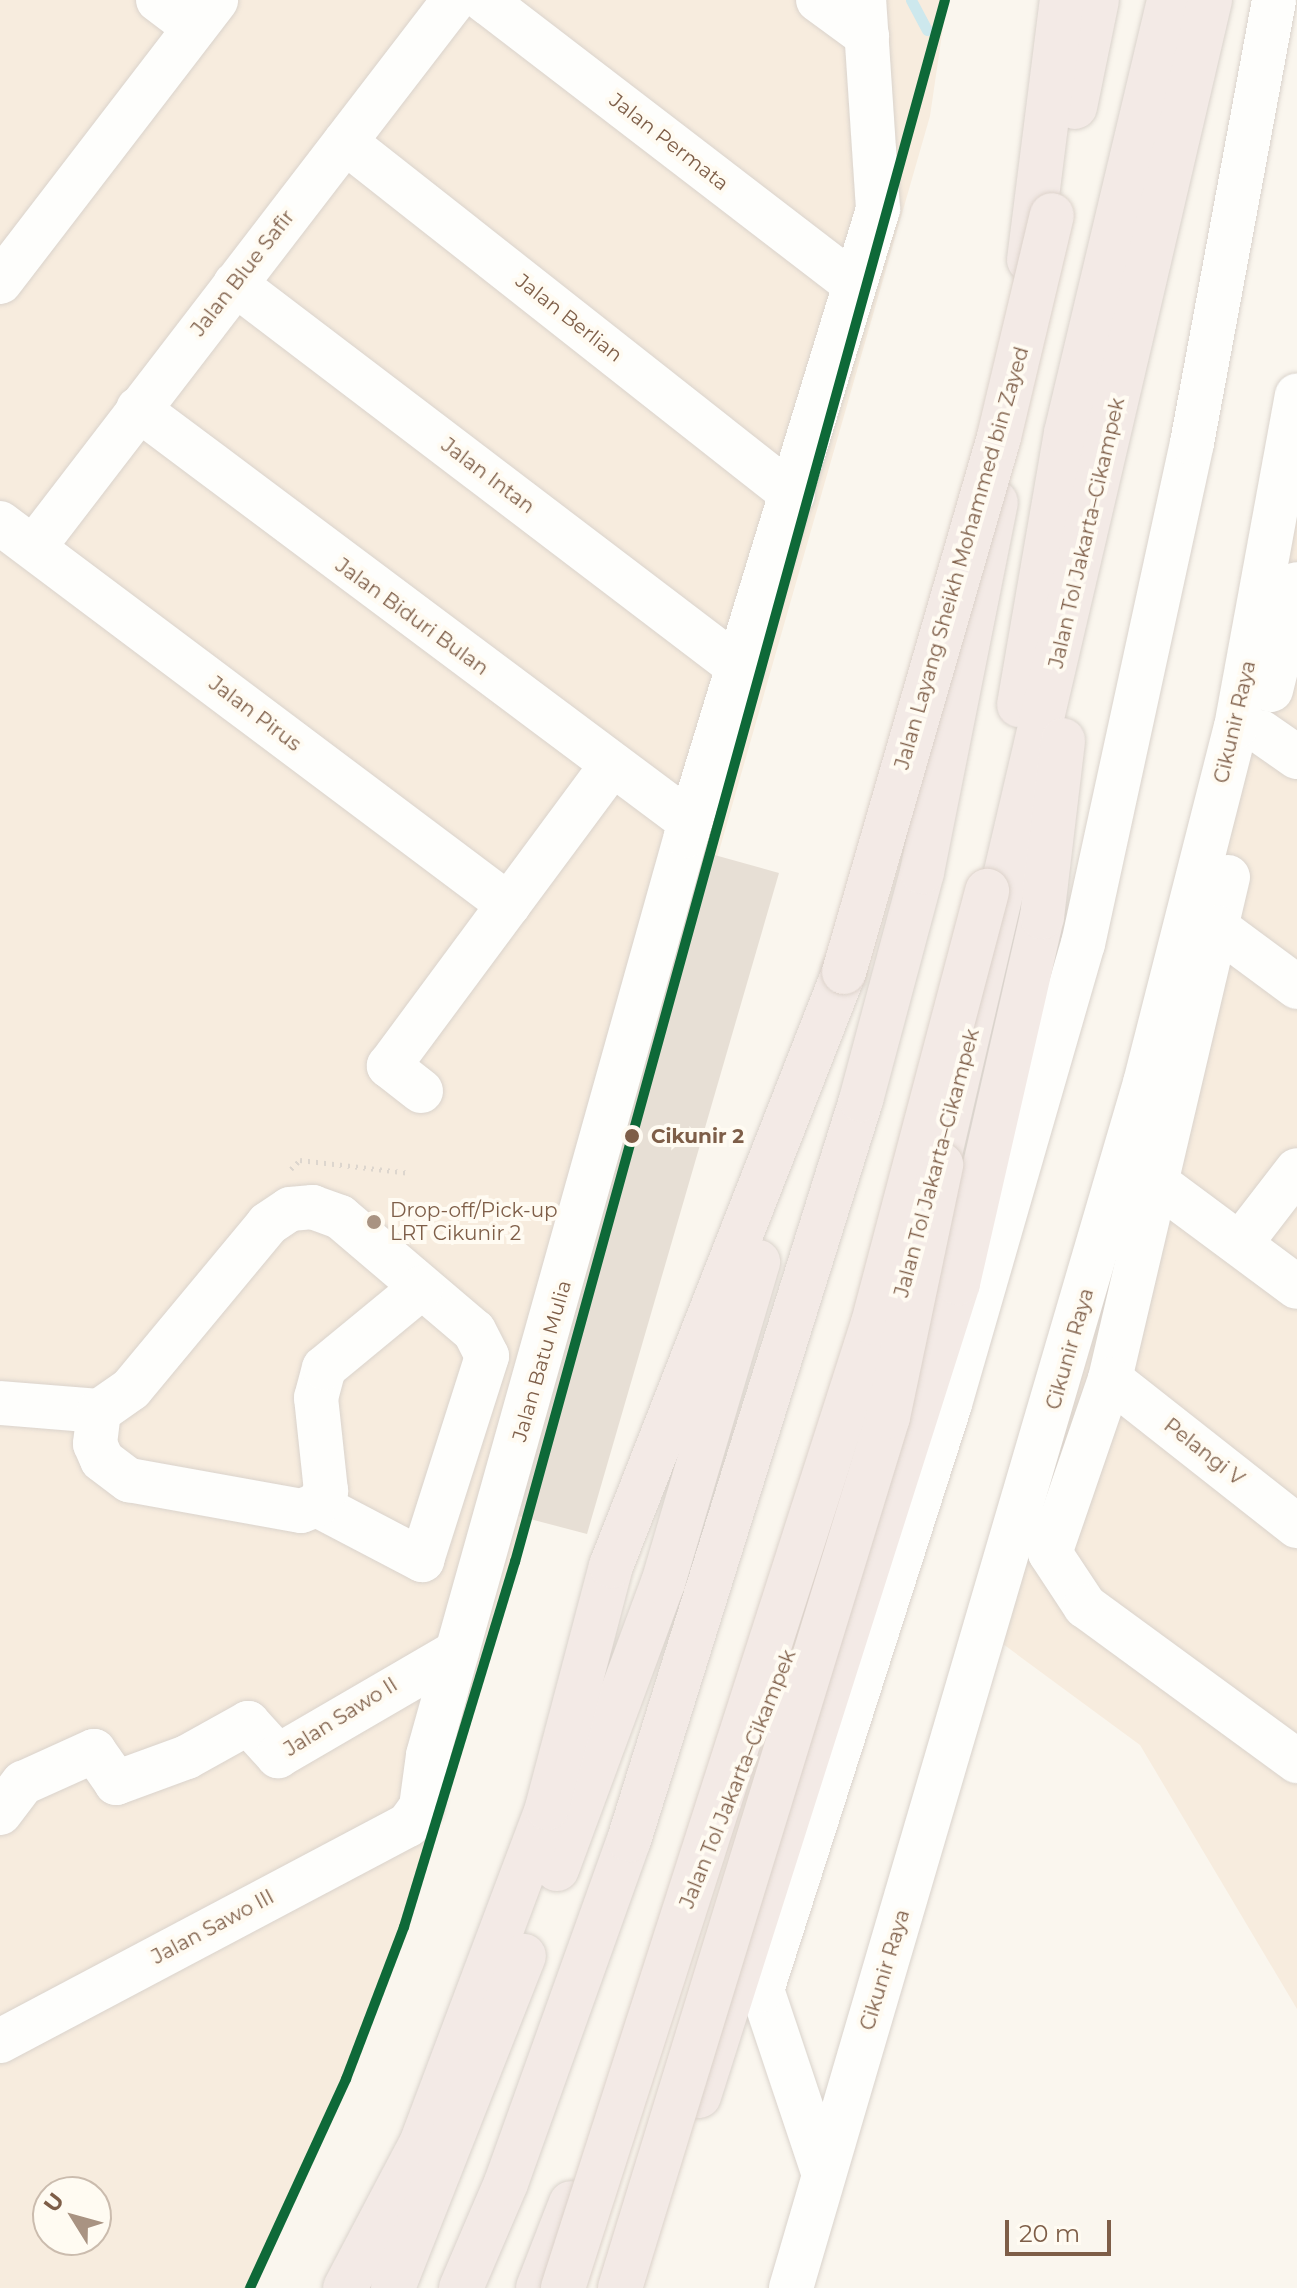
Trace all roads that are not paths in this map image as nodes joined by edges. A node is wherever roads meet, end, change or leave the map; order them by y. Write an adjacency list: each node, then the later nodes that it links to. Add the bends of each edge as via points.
1 (158, 0): 10 (street)
2 (454, 0): 12 (street, Jalan Blue Safir)
3 (484, 0): 15 (street, Jalan Permata)
4 (818, 0): 11 (street)
5 (1062, 0): 52 (highway, via 1006,448 922,872 861,1100 629,1840)
6 (1097, 0): 30 (highway, Jalan Layang Sheikh Mohammed bin Zayed, bridge, via 999,437)
7 (1169, 0): 27 (highway, via 1066,433)
8 (1210, 0): 21 (highway, Jalan Tol Jakarta–Cikampek)
9 (1274, 0): 51 (street, via 1192,443 1083,944 950,1404 762,1990)
10 (205, 14): 13 (street)
11 (866, 18): 15 (street, Jalan Batu Mulia, via 881,174)
12 (345, 142): 14 (street, Jalan Blue Safir); 18 (street, Jalan Berlian)
13 (0, 282)
14 (235, 284): 16 (street, Jalan Blue Safir); 22 (street, Jalan Intan)
15 (854, 284): 18 (street, Jalan Batu Mulia)
16 (138, 409): 19 (street, Jalan Blue Safir); 25 (street, Jalan Biduri Bulan)
17 (1295, 416): 51 (street, Cikunir Raya, via 1236,727 1145,1083)
18 (793, 495): 22 (street, Jalan Batu Mulia)
19 (17, 535): 28 (street, Jalan Pirus)
20 (1297, 584): 23 (street)
21 (1060, 650): 57 (highway, Jalan Tol Jakarta–Cikampek, via 949,1129 838,1528); 60 (highway, via 1063,750 1042,917 958,1283 742,1976)
22 (741, 669): 26 (street, Jalan Batu Mulia)
23 (1261, 732): 24 (street); 29 (street)
24 (1297, 757)
25 (612, 765): 26 (street, Jalan Biduri Bulan); 28 (street)
26 (690, 822): 41 (street, Jalan Batu Mulia)
27 (987, 891): 58 (highway, bridge, via 873,1323); 59 (highway, bridge, via 923,1271 888,1417)
28 (509, 905): 32 (street, via 389,1066)
29 (1216, 927): 31 (street); 34 (street)
30 (844, 972): 53 (highway, via 611,1566 547,1808 421,2144); 54 (highway, via 663,1583 455,2143)
31 (1297, 987)
32 (421, 1091)
33 (1297, 1170): 35 (street)
34 (1161, 1186): 35 (street); 39 (street)
35 (1240, 1244): 36 (street)
36 (1297, 1287)
37 (421, 1288): 38 (street, via 474,1331 487,1356); 43 (street, via 340,1217 313,1207 290,1209 238,1255); 44 (street, via 324,1368 316,1398 326,1491)
38 (479, 1376): 41 (street); 44 (street, via 422,1560)
39 (1110, 1379): 45 (street, Pelangi V); 47 (street, via 1050,1553 1085,1606)
40 (0, 1403): 43 (street)
41 (529, 1409): 46 (street, Jalan Batu Mulia)
42 (0, 1423): 43 (street)
43 (97, 1428): 44 (street, via 102,1460 129,1480 301,1511)
44 (317, 1505)
45 (1297, 1526)
46 (457, 1652): 48 (street, Jalan Batu Mulia); 49 (street, Jalan Sawo II, via 278,1756 248,1723 187,1757 116,1783 94,1751 23,1783)
47 (1297, 1761)
48 (421, 1807): 50 (street, Jalan Sawo III, via 408,1825)
49 (0, 1813)
50 (0, 2041)
51 (823, 2172): 61 (street, Cikunir Raya)
52 (506, 2183): 55 (highway); 56 (highway)
53 (345, 2288)
54 (393, 2288)
55 (441, 2288)
56 (461, 2288)
57 (538, 2288)
58 (563, 2288)
59 (620, 2288)
60 (634, 2288)
61 (791, 2288)

